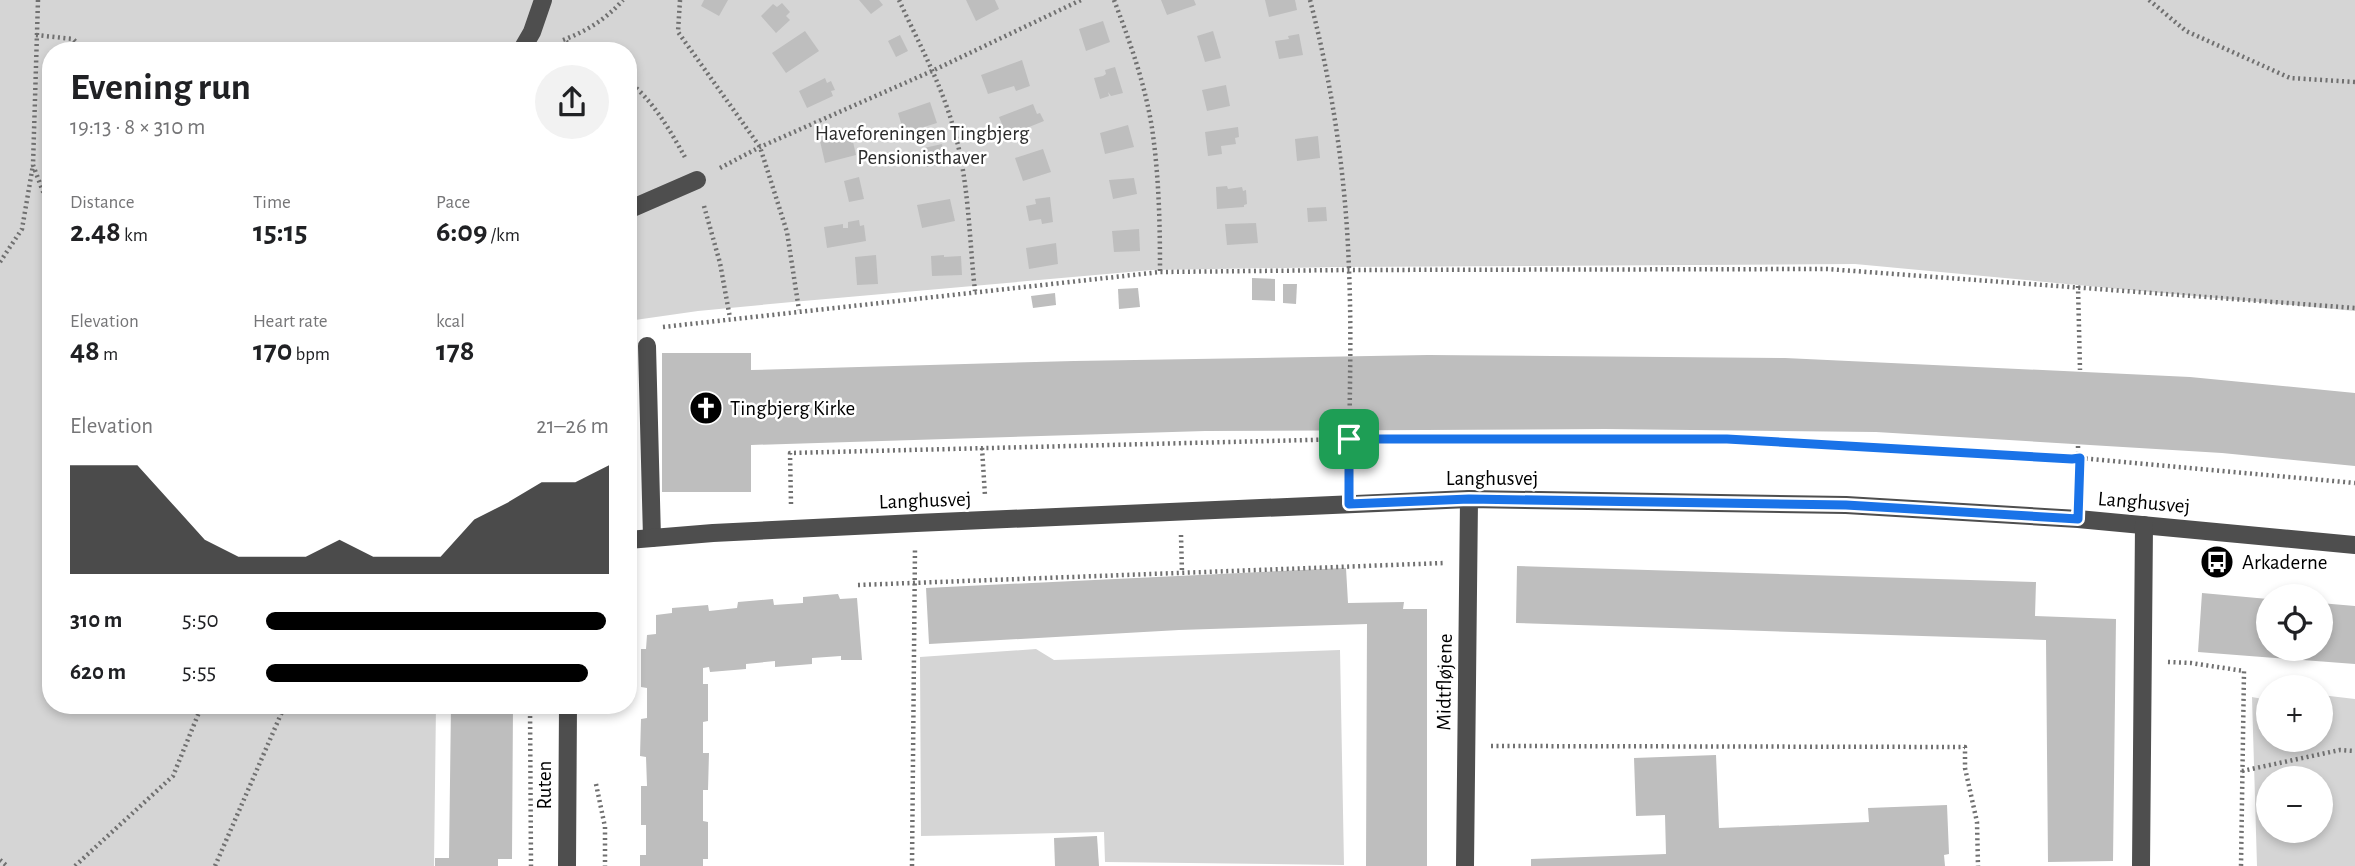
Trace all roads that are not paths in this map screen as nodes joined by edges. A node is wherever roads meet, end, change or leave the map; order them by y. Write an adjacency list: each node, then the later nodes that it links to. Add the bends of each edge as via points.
1 (543, 0): 2 (street)
2 (526, 42)
3 (697, 180): 4 (street)
4 (637, 206)
5 (647, 346): 8 (street)
6 (1469, 499): 7 (street, Langhusvej, via 1846,505); 8 (street, Langhusvej); 13 (street, Midtfløjene)
7 (2144, 525): 10 (street, Langhusvej); 14 (street)
8 (652, 538): 9 (street, Langhusvej)
9 (637, 539)
10 (2355, 545)
11 (568, 714): 12 (street, Ruten)
12 (567, 866)
13 (1465, 866)
14 (2141, 866)

